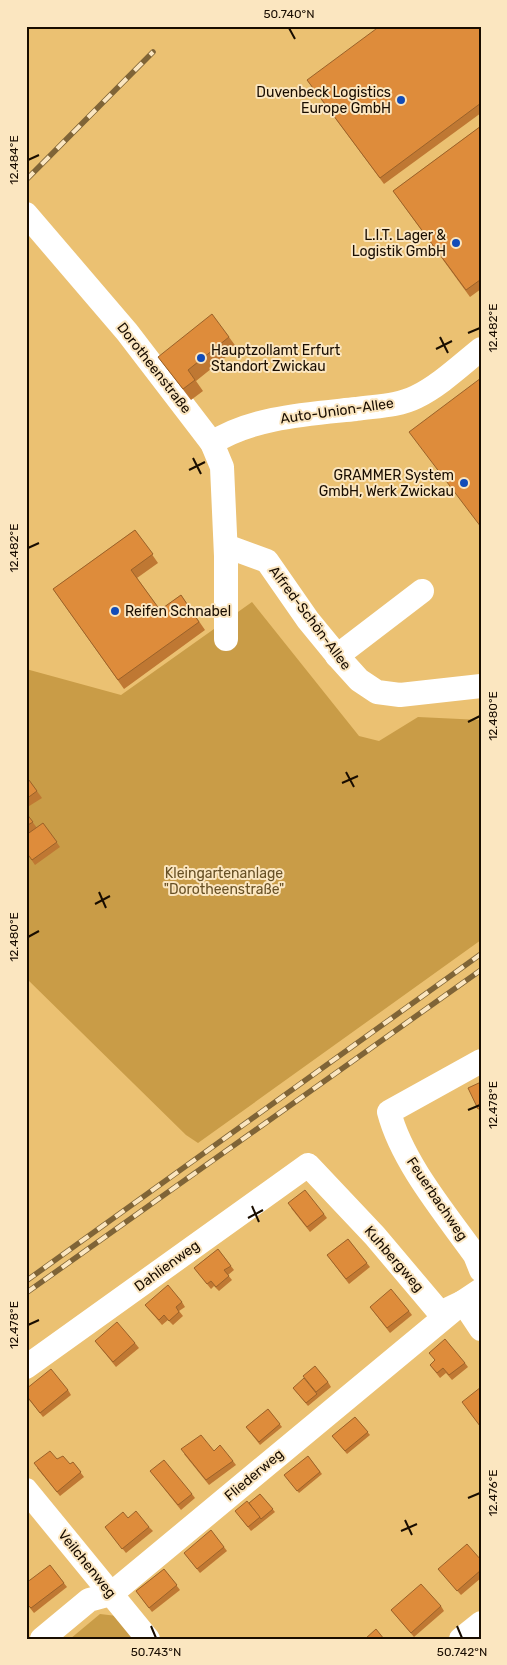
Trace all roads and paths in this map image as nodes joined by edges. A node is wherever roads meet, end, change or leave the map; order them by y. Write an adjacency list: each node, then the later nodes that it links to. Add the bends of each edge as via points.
1 (26, 214): 3 (street, Dorotheenstraße, via 127,332)
2 (481, 349): 3 (street, Auto-Union-Allee, via 416,397 392,405 308,414 259,424 229,432)
3 (212, 443): 4 (street, Dorotheenstraße, via 222,467)
4 (226, 546): 6 (street, Dorotheenstraße); 7 (street, Alfred-Schön-Allee, via 267,562)
5 (422, 591): 7 (street)
6 (226, 639)
7 (337, 656): 8 (street, Alfred-Schön-Allee, via 359,680 377,692 400,695)
8 (481, 686)
9 (481, 1061): 11 (street, Feuerbachweg, via 389,1112 414,1168 475,1255)
10 (308, 1165): 13 (street, Kuhbergweg, via 375,1236 440,1313); 15 (street, Dahlienweg)
11 (481, 1270)
12 (481, 1284): 13 (street)
13 (472, 1296): 14 (street); 17 (street, Fliederweg)
14 (481, 1329)
15 (26, 1367)
16 (26, 1490): 17 (street, Veilchenweg)
17 (111, 1594): 19 (street, Fliederweg, via 89,1600); 20 (street, Veilchenweg)
18 (481, 1623): 21 (street)
19 (42, 1639)
20 (148, 1639)
21 (461, 1639)

